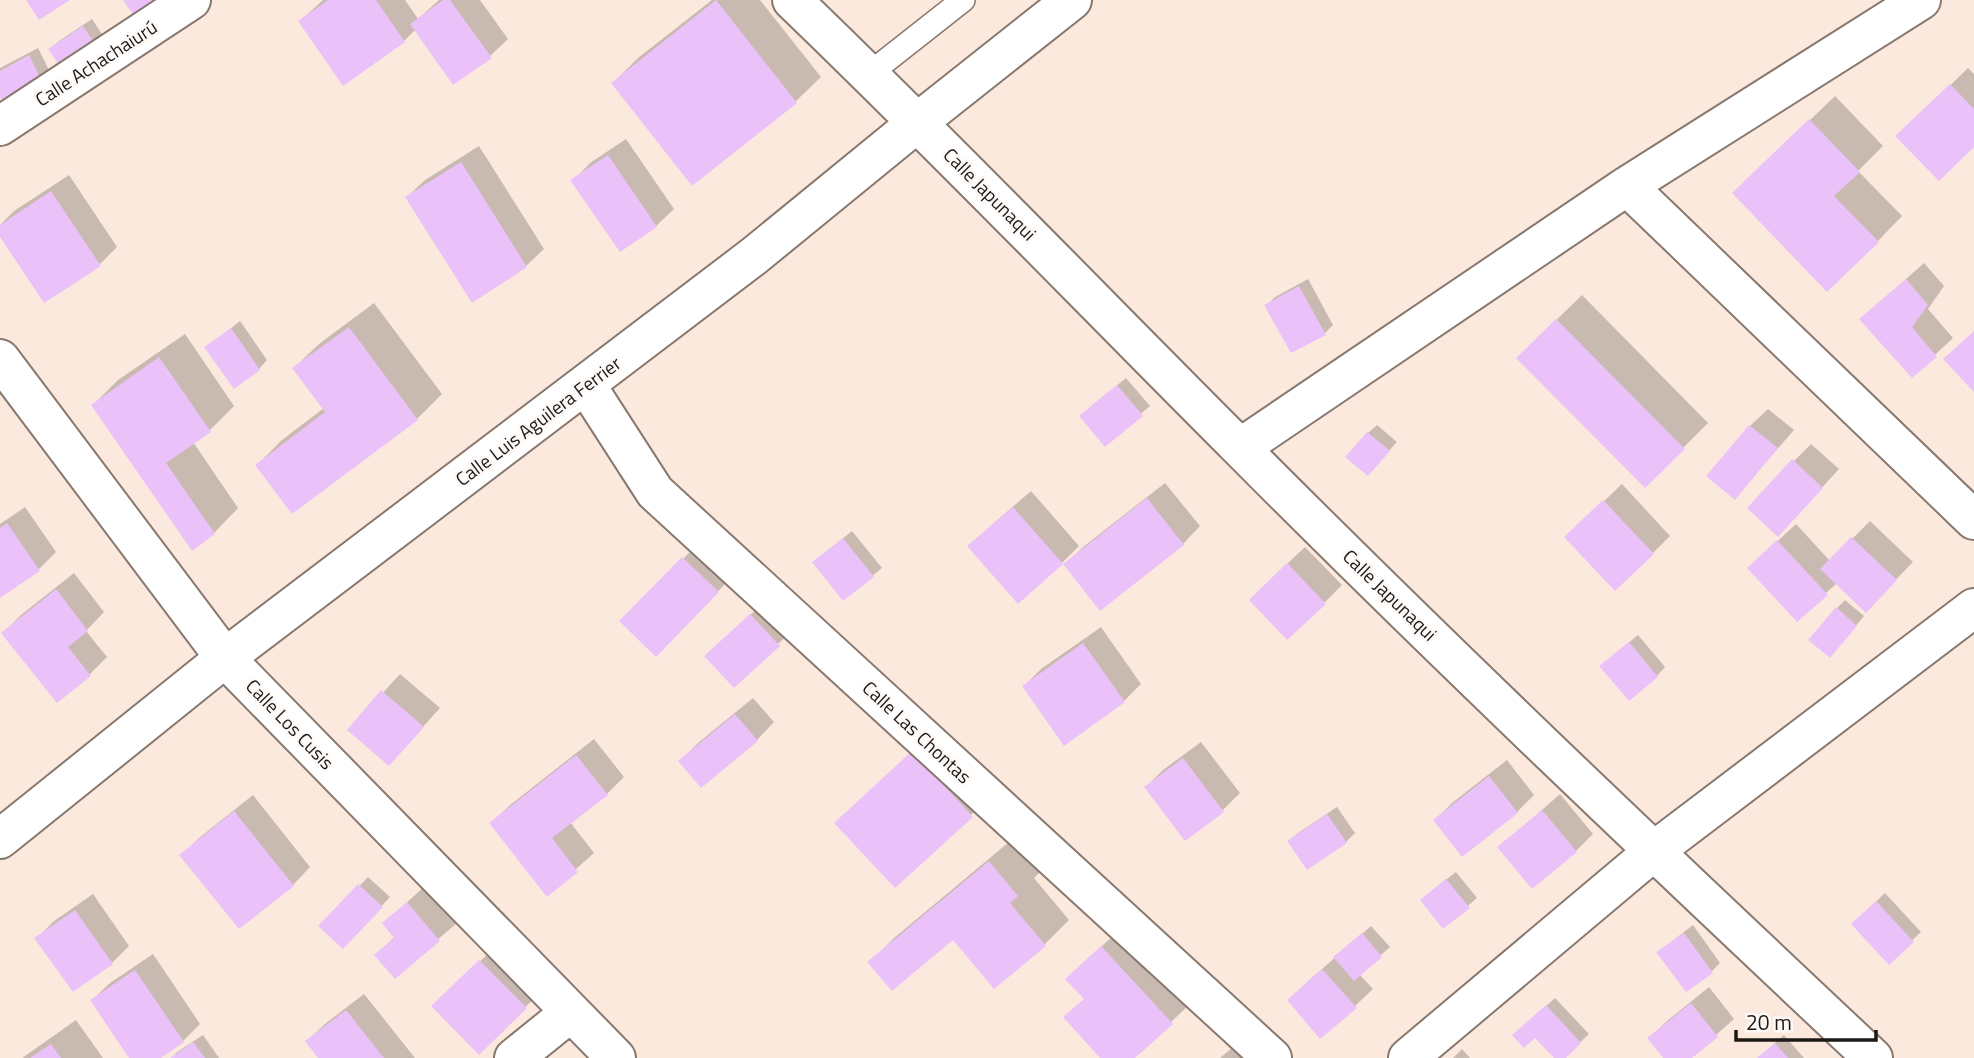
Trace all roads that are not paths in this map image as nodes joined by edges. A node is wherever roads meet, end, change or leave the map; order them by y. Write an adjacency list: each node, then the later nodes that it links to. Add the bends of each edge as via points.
1 (191, 0): 8 (street, Calle Achachaiurú)
2 (792, 0): 6 (street, Calle Japunaqui)
3 (963, 0): 6 (lane)
4 (1072, 0): 7 (street, Calle Luis Aguilera Ferrier)
5 (1921, 0): 9 (street)
6 (869, 74): 7 (street, Calle Japunaqui)
7 (918, 121): 11 (street, Calle Luis Aguilera Ferrier, via 754,256); 12 (street, Calle Japunaqui)
8 (0, 126)
9 (1627, 186): 12 (street); 13 (street)
10 (0, 359): 15 (street, Calle Los Cusis)
11 (586, 385): 15 (street, Calle Luis Aguilera Ferrier); 21 (street, Calle Las Chontas, via 655,492)
12 (1240, 448): 17 (street, Calle Japunaqui)
13 (1974, 520)
14 (1974, 608): 17 (street)
15 (225, 658): 16 (street, Calle Luis Aguilera Ferrier); 18 (street, Calle Los Cusis)
16 (0, 839)
17 (1654, 852): 22 (street); 23 (street, Calle Japunaqui)
18 (571, 1012): 19 (street); 20 (street, Calle Los Cusis)
19 (514, 1058)
20 (616, 1058)
21 (1272, 1058)
22 (1408, 1058)
23 (1873, 1058)

